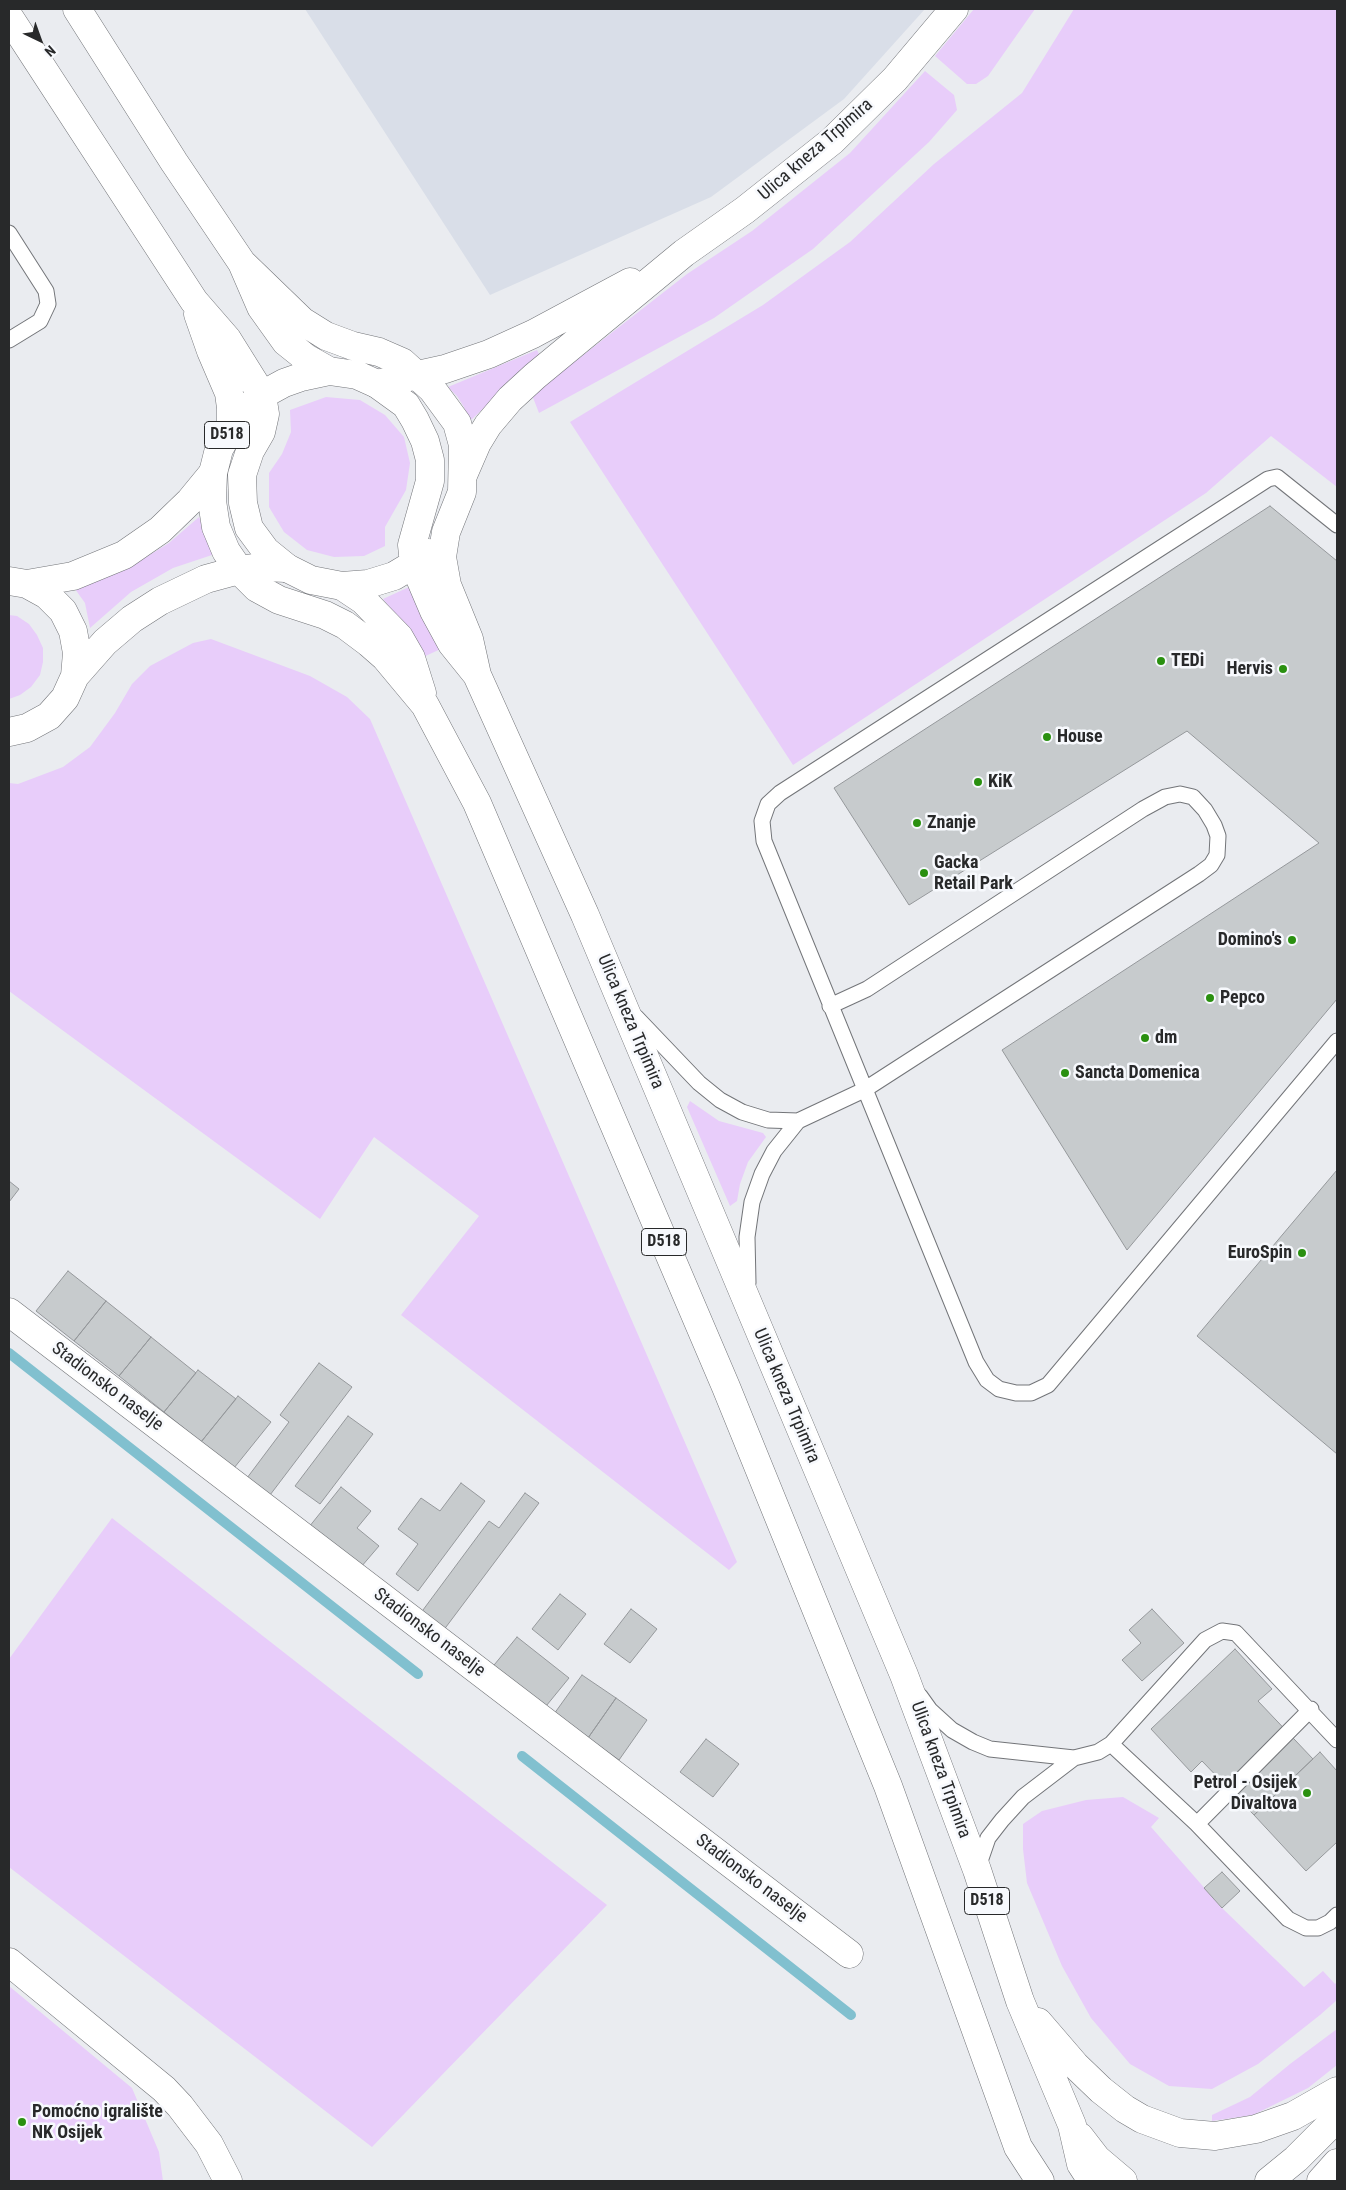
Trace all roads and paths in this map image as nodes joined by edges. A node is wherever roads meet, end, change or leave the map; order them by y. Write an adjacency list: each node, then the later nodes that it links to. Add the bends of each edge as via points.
1 (77, 9): 6 (main road, D518)
2 (954, 9): 5 (main road, Ulica kneza Trpimira, via 895,79 832,141 745,210)
3 (9, 17): 7 (main road, D518)
4 (9, 232): 8 (lane, via 46,291 48,304 40,321)
5 (684, 253): 10 (main road, Ulica kneza Trpimira, via 534,334 489,354); 15 (main road, Ulica kneza Trpimira, via 510,399 480,437)
6 (242, 264): 9 (main road, D518, via 261,307 286,342); 10 (main road, D518, via 302,321 326,336 402,362)
7 (194, 301): 12 (main road, D518, via 227,338); 13 (main road, D518, via 229,393)
8 (9, 340)
9 (329, 371): 11 (main road, D518, via 357,375); 12 (main road, D518, via 293,380)
10 (419, 376): 11 (main road, Ulica kneza Trpimira); 15 (main road, D518, via 445,404 457,423 463,445)
11 (378, 384): 18 (main road, D518, via 406,405 422,434 430,460 430,480 412,545)
12 (262, 395): 13 (main road, D518); 19 (main road, D518, via 265,414 261,432 250,451 242,476 243,503 249,528 266,551)
13 (231, 428): 14 (main road, D518, via 219,449)
14 (213, 473): 20 (main road, D518, via 212,501 216,527); 21 (main road, via 160,530 124,555 73,576)
15 (464, 473): 17 (main road, D518, via 462,492)
16 (1337, 525): 28 (lane, via 1277,477 1268,479 788,787 768,804 762,820 764,841)
17 (446, 532): 18 (main road, D518, via 432,550); 23 (main road, D518, via 442,557 447,585 469,639)
18 (414, 564): 22 (main road, D518, via 394,576 368,584); 23 (main road, D518, via 448,636)
19 (287, 568): 20 (main road); 22 (main road, D518, via 311,580)
20 (240, 570): 24 (main road, via 206,579 160,601 104,642); 25 (main road, D518, via 257,588 279,600 345,624 385,657)
21 (18, 582): 24 (main road, via 47,595 63,611 73,631 77,653)
22 (342, 586): 25 (main road, D518, via 363,600 399,637 411,658)
23 (477, 675): 27 (main road, Ulica kneza Trpimira / D518)
24 (75, 676): 26 (main road, via 65,698 49,716 27,728)
25 (425, 704): 48 (main road, D518, via 476,803 726,1387 888,1786)
26 (9, 732)
27 (622, 1002): 31 (lane, via 699,1083 720,1100 742,1112 768,1120); 32 (main road, Ulica kneza Trpimira / D518)
28 (830, 1006): 30 (lane); 30 (lane, via 867,989 1165,797 1180,794 1193,797 1214,825 1218,836 1217,854 1211,865)
29 (1337, 1042): 30 (lane, via 1048,1385 1030,1394 999,1389 987,1380 976,1362)
30 (864, 1090): 31 (lane)
31 (798, 1121): 32 (lane, via 774,1151 752,1202 746,1271)
32 (751, 1311): 34 (main road, Ulica kneza Trpimira / D518)
33 (9, 1312): 42 (main road, Stadionsko naselje)
34 (904, 1675): 38 (lane, via 930,1710 952,1730 973,1742 990,1749); 40 (main road, Ulica kneza Trpimira / D518)
35 (1311, 1709): 36 (lane); 37 (lane, via 1236,1633 1222,1631 1205,1640); 39 (lane)
36 (1337, 1740)
37 (1111, 1744): 38 (lane, via 1098,1752); 39 (lane)
38 (1074, 1758): 40 (lane, via 1002,1820 988,1838)
39 (1197, 1824): 41 (lane, via 1288,1919 1306,1928 1318,1928)
40 (976, 1870): 44 (main road, Ulica kneza Trpimira / D518)
41 (1337, 1915)
42 (849, 1954)
43 (9, 1962): 50 (main road, via 164,2088 209,2144)
44 (1020, 2001): 45 (main road, via 1075,2066 1101,2090 1142,2119 1180,2134 1215,2136 1256,2128 1293,2116); 47 (main road, Ulica kneza Trpimira / D518)
45 (1337, 2091)
46 (1337, 2118): 55 (main road)
47 (1072, 2125): 53 (main road, Ulica kneza Trpimira / D518, via 1081,2164); 54 (main road, Ulica kneza Trpimira / D518, via 1097,2159)
48 (1018, 2146): 51 (main road, D518); 52 (main road, D518)
49 (1337, 2163): 56 (main road)
50 (228, 2181)
51 (1021, 2181)
52 (1040, 2181)
53 (1092, 2181)
54 (1123, 2181)
55 (1269, 2181)
56 (1321, 2181)

